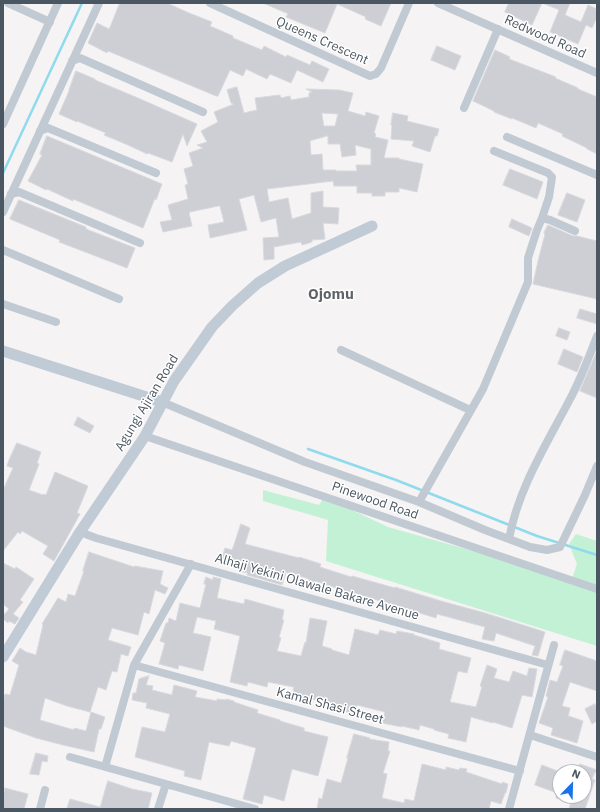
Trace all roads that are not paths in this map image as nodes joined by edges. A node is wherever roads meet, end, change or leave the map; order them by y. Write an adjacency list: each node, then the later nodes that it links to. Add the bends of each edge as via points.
1 (8, 3): 7 (street)
2 (58, 3): 7 (street)
3 (99, 3): 9 (street)
4 (210, 3): 5 (street, Queens Crescent, via 370,76 381,68)
5 (409, 3)
6 (438, 3): 8 (street, Redwood Road)
7 (50, 22): 13 (street)
8 (498, 29): 10 (street, Redwood Road); 11 (street)
9 (72, 62): 12 (street, via 80,58); 14 (street)
10 (597, 73)
11 (464, 108)
12 (203, 112)
13 (3, 124)
14 (40, 131): 17 (street, via 48,128); 19 (street)
15 (507, 137): 18 (street)
16 (494, 151): 21 (street, via 548,173 552,177)
17 (156, 173)
18 (597, 175)
19 (11, 194): 20 (street); 24 (street, via 19,192)
20 (3, 212)
21 (542, 218): 23 (street); 33 (street, via 528,258 528,282 483,389)
22 (372, 226): 32 (street, Agungi Ajiran Road, via 285,266 258,283 212,327)
23 (575, 231)
24 (140, 243)
25 (3, 250): 26 (street)
26 (119, 299)
27 (3, 304): 28 (street)
28 (56, 322)
29 (597, 336): 38 (street, via 570,399 523,489)
30 (341, 350): 33 (street)
31 (3, 351): 32 (street)
32 (162, 402): 34 (street, Agungi Ajiran Road); 36 (street, via 305,462)
33 (470, 410): 36 (street)
34 (145, 436): 37 (street, Agungi Ajiran Road); 40 (street, Pinewood Road)
35 (597, 466): 38 (street, via 560,548 547,550)
36 (420, 502): 38 (street)
37 (80, 532): 39 (street, Alhaji Yekini Olawale Bakare Avenue); 42 (street, Agungi Ajiran Road)
38 (509, 539)
39 (191, 564): 43 (street); 44 (street, Alhaji Yekini Olawale Bakare Avenue)
40 (597, 589)
41 (554, 645): 44 (street)
42 (3, 657)
43 (134, 664): 48 (street); 49 (street, Kamal Shasi Street)
44 (548, 665): 45 (street)
45 (530, 735): 47 (street); 49 (street)
46 (70, 757): 48 (street)
47 (597, 757)
48 (105, 767): 50 (street)
49 (520, 771): 55 (street)
50 (166, 784): 53 (street); 54 (street)
51 (46, 790): 52 (street)
52 (40, 809)
53 (158, 809)
54 (255, 809)
55 (509, 809)

